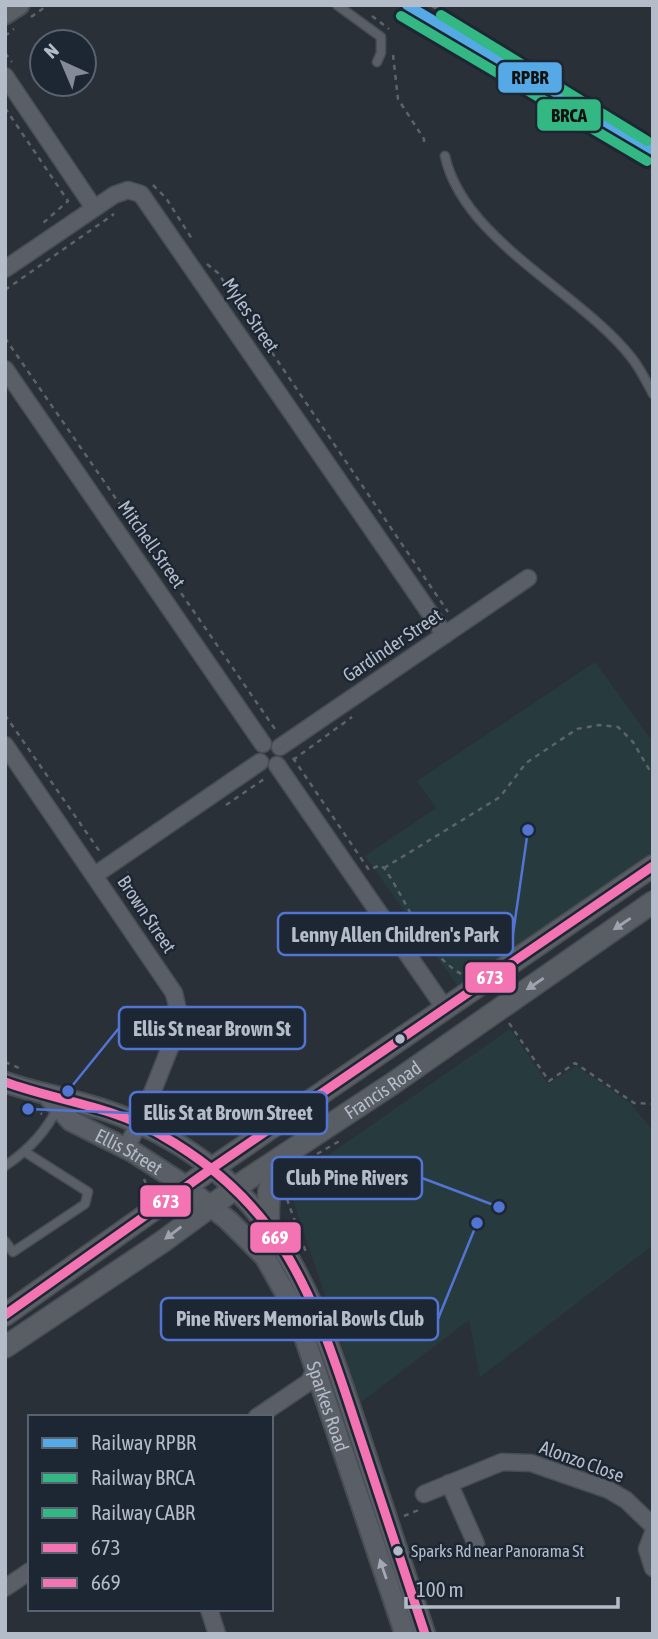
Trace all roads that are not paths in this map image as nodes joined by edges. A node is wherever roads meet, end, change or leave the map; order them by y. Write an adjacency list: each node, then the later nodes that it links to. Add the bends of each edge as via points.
1 (19, 5): 3 (street)
2 (337, 5): 4 (lane, via 381,37 382,53)
3 (5, 15)
4 (377, 62)
5 (5, 76): 7 (street)
6 (445, 156): 10 (lane, via 456,186 477,217 622,347)
7 (94, 208): 8 (street); 12 (street, Myles Street, via 128,190 147,200)
8 (5, 269)
9 (5, 369): 13 (street, Mitchell Street)
10 (653, 394)
11 (528, 578): 12 (street, Gardinder Street)
12 (448, 632): 15 (street, Gardinder Street)
13 (263, 744): 15 (street); 16 (street, via 258,750)
14 (5, 745): 19 (street, Brown Street)
15 (283, 746): 17 (street)
16 (260, 762): 17 (street); 19 (street)
17 (279, 767): 21 (street)
18 (653, 866): 21 (main road, Francis Road)
19 (95, 875): 24 (street, Brown Street, via 170,986 180,1018)
20 (653, 902): 26 (main road, Francis Road, one-way to 26)
21 (446, 1010): 29 (main road, Francis Road)
22 (5, 1082): 23 (street, Ellis Street)
23 (53, 1102): 24 (street, Ellis Street, via 79,1102); 25 (street, Ellis Street, via 71,1121); 27 (lane, via 45,1131)
24 (139, 1125): 25 (street, Brown Street); 29 (street, Ellis Street, via 167,1138)
25 (126, 1148): 30 (street, Ellis Street)
26 (295, 1148): 31 (main road, Francis Road); 33 (main road, via 269,1190)
27 (25, 1152): 28 (lane); 34 (lane, via 88,1192 85,1204 13,1252)
28 (5, 1166)
29 (211, 1169): 30 (main road, Francis Road); 31 (street, Ellis Street)
30 (186, 1187): 32 (street, Ellis Street); 35 (main road, Francis Road)
31 (234, 1189): 32 (main road, Francis Road); 33 (street, Sparkes Road)
32 (209, 1206): 36 (main road, Francis Road, one-way to 36); 37 (street, Sparkes Road, via 265,1257 296,1312)
33 (268, 1226): 50 (street, Sparkes Road, via 305,1284)
34 (5, 1241)
35 (5, 1315)
36 (5, 1347)
37 (315, 1369): 38 (street, via 309,1382); 49 (street, Sparkes Road, one-way to 37)
38 (260, 1415)
39 (449, 1483): 40 (street, Alonzo Close); 41 (street, Alonzo Close, via 502,1462 531,1463 609,1490); 43 (street)
40 (424, 1494)
41 (653, 1526)
42 (653, 1532): 44 (street, via 647,1549)
43 (477, 1544)
44 (653, 1568)
45 (28, 1572): 46 (street)
46 (5, 1588)
47 (210, 1611): 48 (street)
48 (217, 1634)
49 (405, 1634)
50 (425, 1634)

